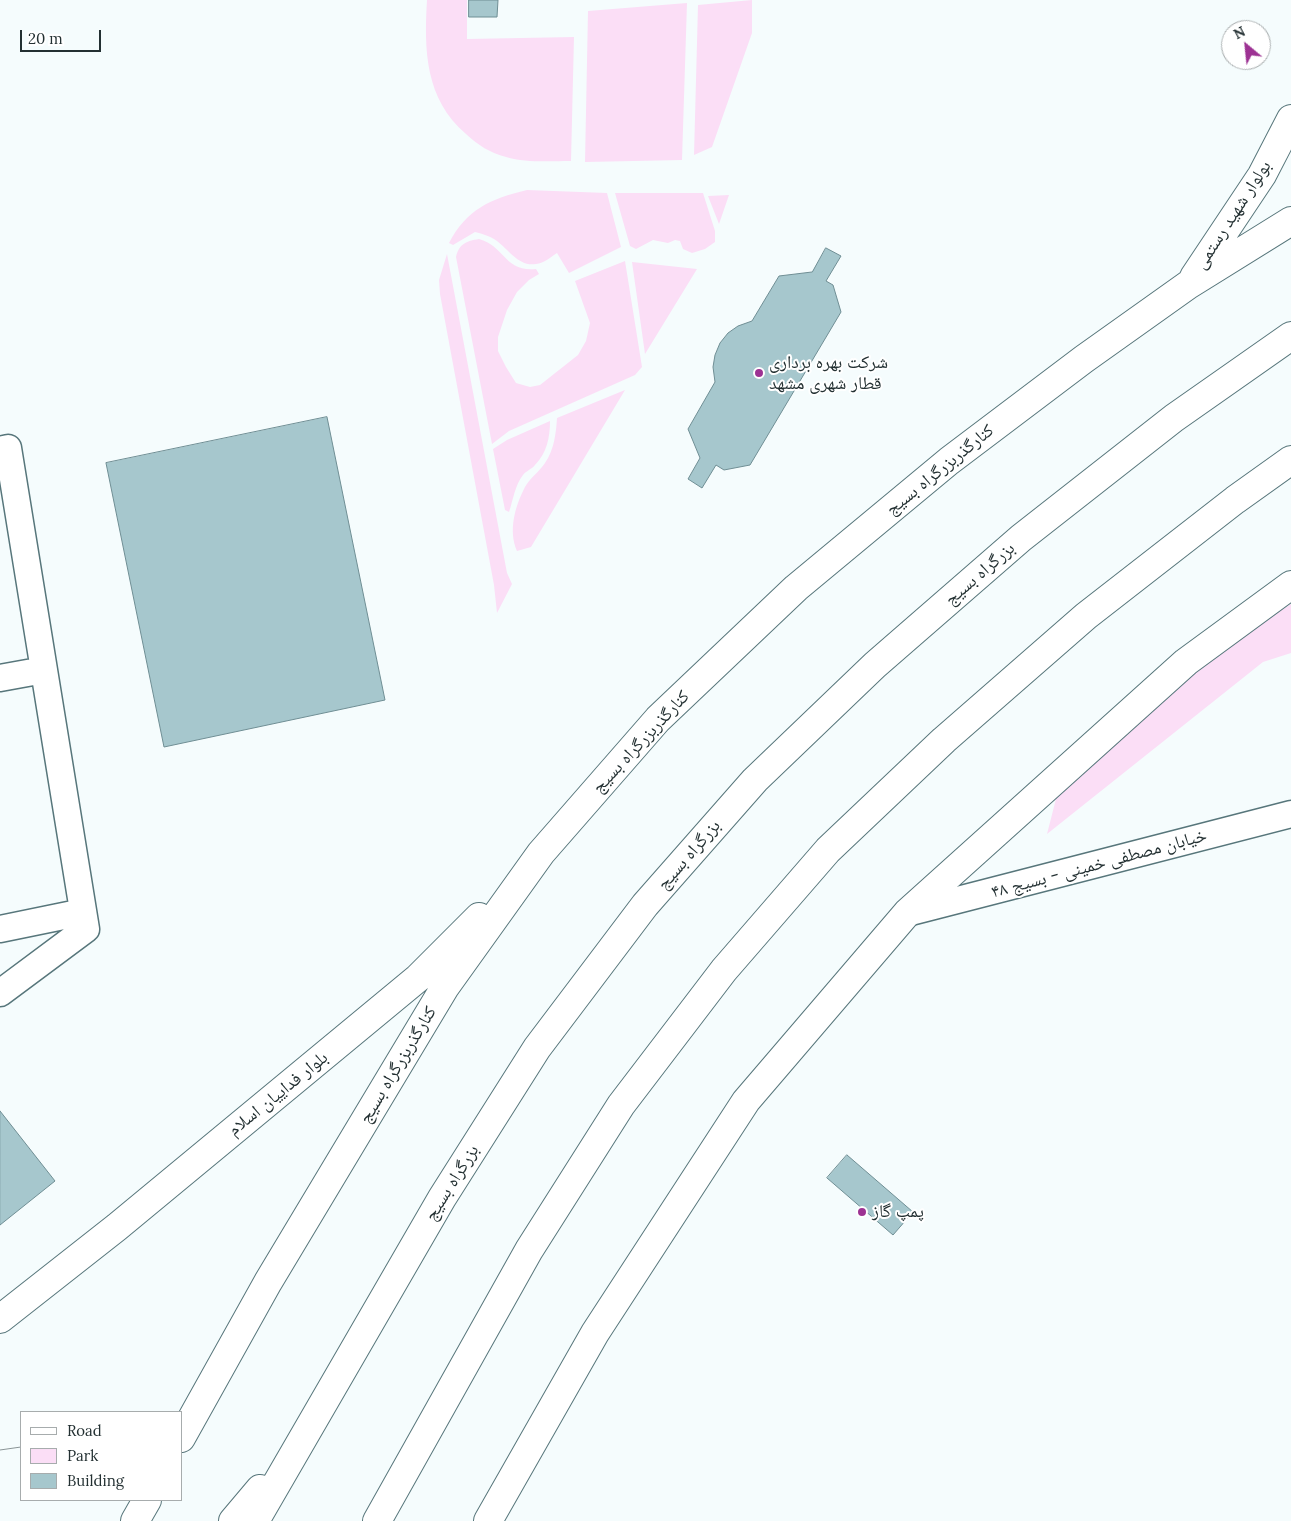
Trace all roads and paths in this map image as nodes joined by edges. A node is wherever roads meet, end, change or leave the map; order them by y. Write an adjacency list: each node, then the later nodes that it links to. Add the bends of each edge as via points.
1 (1291, 118): 3 (main road, بولوار شهید رستمی, via 1262,175)
2 (1291, 220): 3 (main road, کنارگذربزرگراه بسیج)
3 (1188, 285): 11 (main road, کنارگذربزرگراه بسیج, via 949,461 796,588 658,719)
4 (1291, 336): 18 (main road, بزرگراه بسیج, via 1174,418 1021,538 875,665 755,780 645,905 538,1048 442,1198)
5 (0, 450): 8 (street, via 8,448)
6 (1291, 460): 23 (main road, via 1086,616 944,740 828,850 724,970 621,1105 529,1250)
7 (1291, 586): 12 (main road, via 1186,662)
8 (44, 670): 9 (street); 13 (street)
9 (0, 678)
10 (1291, 814): 12 (street, خیابان مصطفی خمینی - بسیج ۴۸)
11 (541, 853): 16 (main road, بلوار فداییان اسلام, via 418,978 117,1227); 17 (main road, کنارگذربزرگراه بسیج, via 445,988 268,1282)
12 (907, 914): 24 (main road, via 746,1100 595,1333)
13 (84, 920): 14 (street); 15 (street)
14 (0, 929)
15 (0, 993)
16 (0, 1319)
17 (182, 1436)
18 (296, 1448): 21 (main road); 22 (main road, بزرگراه بسیج)
19 (146, 1501): 20 (main road)
20 (135, 1521)
21 (233, 1521)
22 (254, 1521)
23 (377, 1521)
24 (488, 1521)

